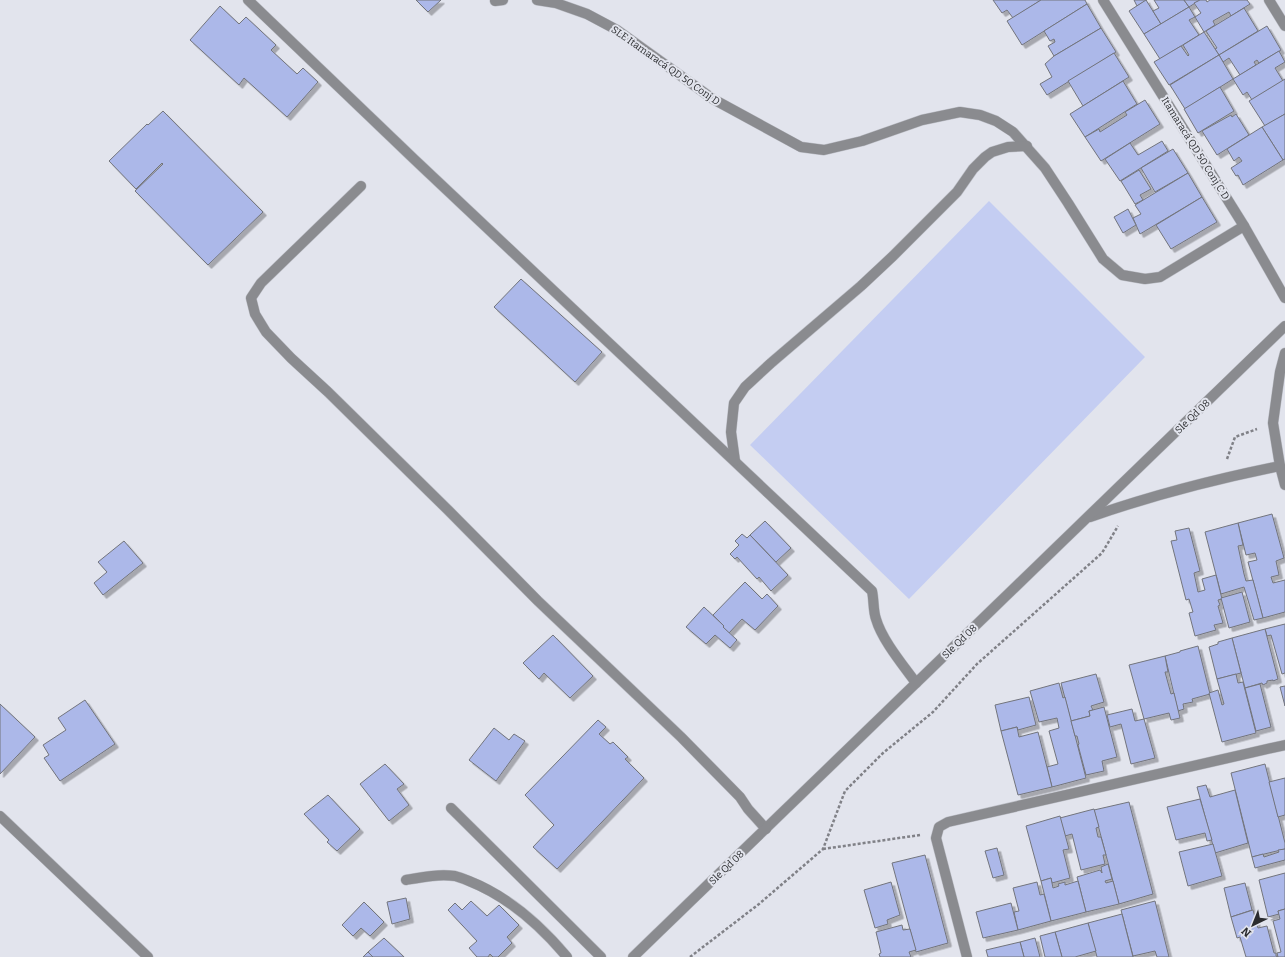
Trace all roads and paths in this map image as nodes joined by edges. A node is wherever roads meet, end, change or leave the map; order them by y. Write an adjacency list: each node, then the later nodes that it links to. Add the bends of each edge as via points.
1 (248, 0): 13 (street)
2 (537, 0): 6 (street, SLE Itamaracá QD 50 Conj D, via 556,3 587,14 617,30 713,99 801,147 824,150 862,141 922,120 960,112 996,121 1013,132)
3 (1103, 0): 8 (street, Itamaracá QD 50 Conj C D)
4 (1269, 0): 5 (street)
5 (1285, 26)
6 (1027, 146): 8 (street, SLE Itamaracá QD 50 Conj D, via 1045,168 1102,259 1122,275 1145,279 1160,277); 13 (street, via 1008,147 985,157 957,192 893,256 745,388 734,403 731,432)
7 (361, 186): 23 (street, via 261,283 251,298 255,314 266,332 538,601 681,737 740,796)
8 (1244, 226): 9 (street, Itamaracá QD 50 Conj C D)
9 (1285, 298)
10 (1285, 326): 18 (street, Sle Qd 08)
11 (1285, 353): 12 (street)
12 (1273, 423): 14 (street); 15 (path, via 1235,437)
13 (735, 461): 19 (street, via 872,591 875,618 880,629)
14 (1280, 466): 15 (street); 16 (street)
15 (1219, 478): 17 (street)
16 (1285, 485)
17 (1131, 502): 18 (street); 25 (path, via 1102,553 977,664 933,712 883,753 844,791)
18 (1086, 518): 19 (street, Sle Qd 08)
19 (916, 683): 23 (street, Sle Qd 08)
20 (1285, 745): 24 (street, via 948,822 939,827)
21 (451, 808): 29 (street)
22 (0, 816): 27 (street)
23 (766, 829): 30 (street, Sle Qd 08)
24 (937, 832): 25 (path); 32 (street, via 936,838)
25 (823, 849): 31 (path, via 759,904)
26 (406, 880): 28 (street, via 435,875 456,876 482,886 528,918)
27 (148, 957)
28 (567, 957)
29 (601, 957)
30 (633, 957)
31 (690, 957)
32 (967, 957)

